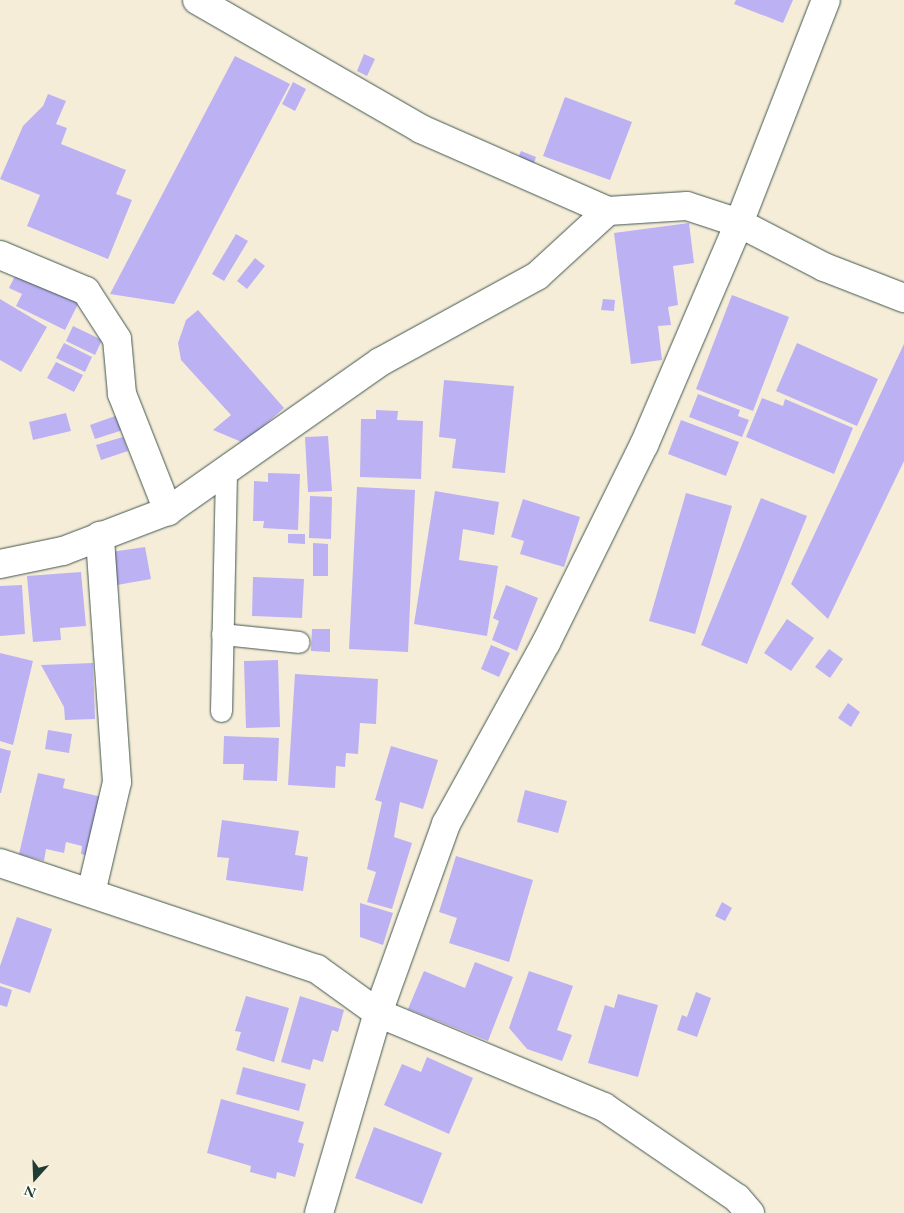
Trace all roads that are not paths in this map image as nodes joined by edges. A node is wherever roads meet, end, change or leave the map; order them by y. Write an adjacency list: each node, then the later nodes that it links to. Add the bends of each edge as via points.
1 (197, 0): 3 (street, via 421,130)
2 (826, 0): 4 (street)
3 (608, 211): 4 (street, via 687,206); 7 (street, via 538,276 380,362)
4 (739, 223): 6 (street, via 824,267); 16 (street, via 644,445 546,643 446,824)
5 (0, 255): 8 (street, via 86,291 117,339 122,394)
6 (904, 298)
7 (226, 470): 8 (street); 11 (lane)
8 (168, 511): 9 (street)
9 (100, 536): 10 (street, via 63,551); 15 (street, via 117,782)
10 (0, 564)
11 (222, 634): 12 (lane); 13 (lane)
12 (299, 642)
13 (221, 711)
14 (0, 863): 15 (street)
15 (91, 893): 16 (street, via 317,969)
16 (378, 1013): 17 (street); 18 (street, via 604,1107 737,1198)
17 (319, 1213)
18 (750, 1213)

